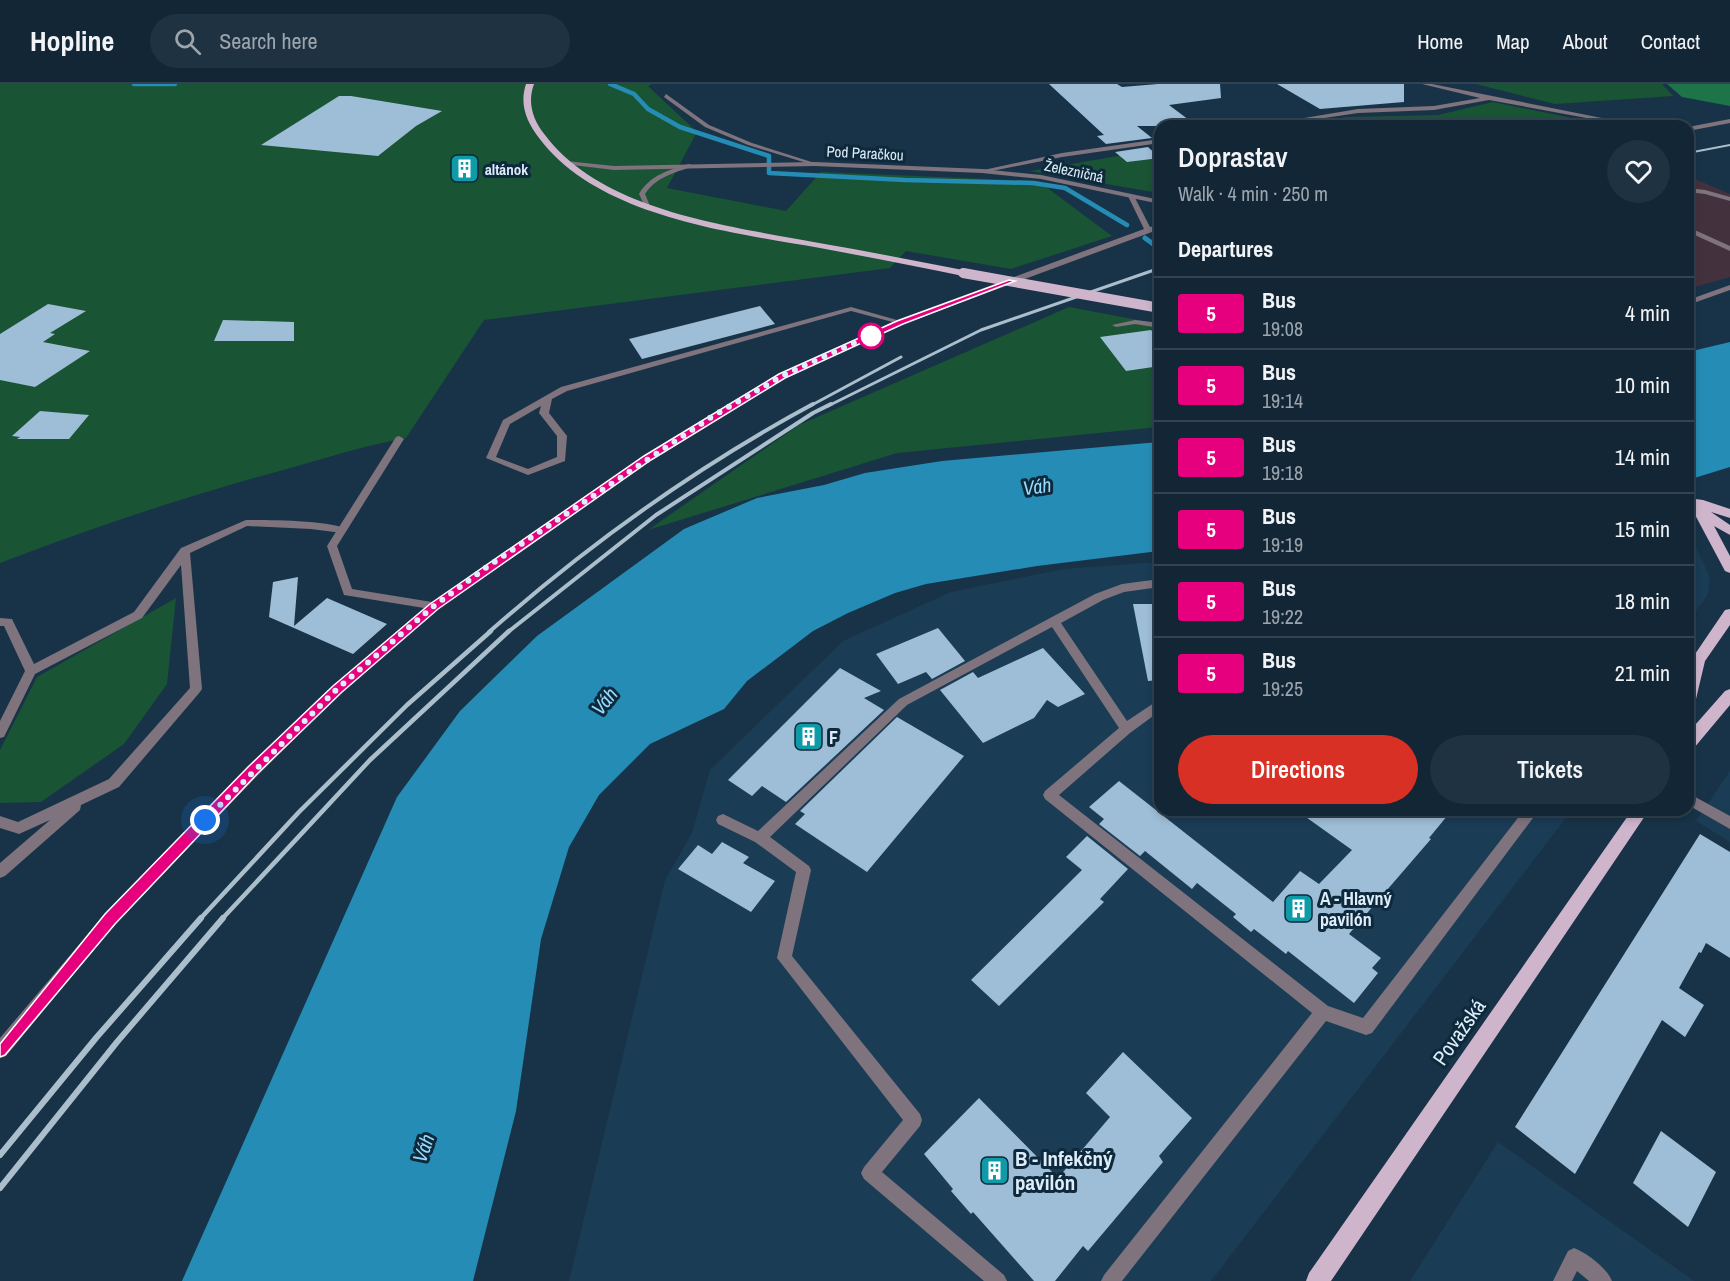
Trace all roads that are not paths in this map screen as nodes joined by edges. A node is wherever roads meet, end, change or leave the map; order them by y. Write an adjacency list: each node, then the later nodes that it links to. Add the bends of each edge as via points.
1 (530, 84): 10 (main road, via 529,115 539,135)
2 (1425, 84): 4 (street)
3 (666, 96): 11 (street, via 707,126)
4 (1492, 98): 5 (street, via 1434,108 1358,111); 6 (street)
5 (1299, 120)
6 (1608, 120)
7 (1730, 121): 8 (street)
8 (1694, 128)
9 (1154, 142): 13 (street, Pod Paračkou)
10 (566, 163): 12 (street, Pod Paračkou, via 614,168); 18 (main road, via 596,183)
11 (815, 164): 12 (street, Pod Paračkou); 13 (street, Pod Paračkou)
12 (689, 166): 18 (street, via 646,185 642,194)
13 (982, 171): 15 (street, Železničná, via 1041,177)
14 (1694, 191): 16 (street)
15 (1131, 196): 17 (street, Železničná); 19 (street)
16 (1730, 199)
17 (1154, 201)
18 (647, 206): 24 (main road, bridge, via 723,226)
19 (1154, 228): 25 (street)
20 (1694, 234): 21 (street)
21 (1730, 249)
22 (1730, 287): 23 (street)
23 (1694, 301)
24 (1154, 307)
25 (900, 322): 28 (street, via 851,309 564,389); 41 (street, via 782,376 713,416)
26 (1154, 325): 27 (street, via 1135,322)
27 (1116, 326)
28 (548, 398): 28 (street, via 506,422 491,458 528,472 562,459 562,436 544,413)
29 (399, 439): 36 (street)
30 (1694, 502): 33 (main road)
31 (1694, 502): 35 (main road)
32 (1694, 504): 37 (main road)
33 (1730, 507)
34 (1694, 508): 39 (main road)
35 (1730, 514)
36 (342, 530): 38 (street, via 246,523); 41 (street, via 332,546 348,592)
37 (1730, 531)
38 (185, 551): 45 (street, via 138,615); 52 (street, via 196,689 114,783)
39 (1730, 568)
40 (1154, 584): 44 (street, via 1122,588)
41 (434, 606): 62 (street, via 337,689 253,771 110,919)
42 (1730, 614): 46 (main road, via 1698,660)
43 (0, 622): 45 (street, via 8,622)
44 (1055, 623): 49 (street); 59 (street, via 903,702)
45 (32, 671): 50 (street)
46 (1694, 676)
47 (1730, 695): 51 (main road)
48 (1154, 708): 49 (street)
49 (1126, 729): 61 (street, via 1050,795)
50 (0, 733)
51 (1694, 736)
52 (86, 796): 57 (street, via 19,828); 60 (street)
53 (1694, 802): 58 (street)
54 (1527, 816): 61 (street, via 1366,1026)
55 (1637, 816): 65 (main road, Považská)
56 (723, 820): 59 (street)
57 (0, 822)
58 (1730, 823)
59 (760, 838): 63 (street, via 804,870 784,958 914,1120 870,1173)
60 (0, 872)
61 (1323, 1012): 64 (street)
62 (0, 1050)
63 (998, 1281)
64 (1110, 1281)
65 (1317, 1281)
66 (1562, 1281): 67 (street, via 1574,1257)
67 (1603, 1281)

